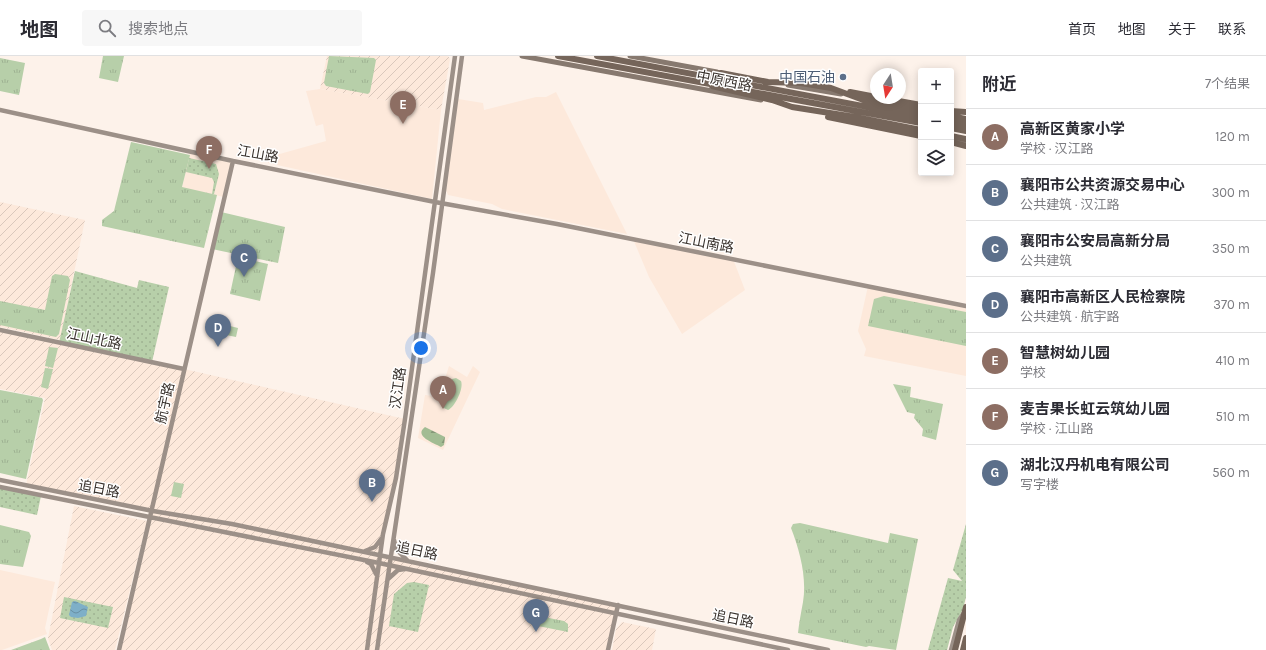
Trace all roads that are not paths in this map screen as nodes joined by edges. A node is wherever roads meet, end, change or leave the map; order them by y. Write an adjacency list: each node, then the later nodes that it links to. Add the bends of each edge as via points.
1 (451, 56): 8 (main road)
2 (455, 56): 8 (main road, 汉江路)
3 (463, 56): 40 (main road, 汉江路)
4 (522, 56): 30 (main road, 中原西路, via 843,116 863,124)
5 (558, 56): 10 (highway)
6 (597, 56): 9 (highway)
7 (630, 56): 14 (main road, 中原西路)
8 (454, 64): 39 (main road, 汉江路)
9 (699, 75): 11 (highway, via 721,73 768,82 801,83); 22 (highway)
10 (701, 82): 16 (highway, via 720,89 772,100); 24 (highway)
11 (831, 88): 12 (highway); 18 (highway, via 866,101)
12 (870, 96)
13 (906, 103): 15 (highway)
14 (918, 105)
15 (918, 105)
16 (792, 108): 27 (highway); 31 (highway, via 818,116)
17 (0, 110): 38 (main road, 江山路)
18 (918, 110)
19 (966, 112): 20 (highway)
20 (954, 113)
21 (954, 114): 23 (highway)
22 (918, 116)
23 (966, 118)
24 (918, 122)
25 (954, 123): 26 (highway)
26 (966, 125)
27 (918, 129)
28 (954, 129): 29 (highway)
29 (966, 131)
30 (918, 134)
31 (918, 134)
32 (954, 137): 33 (highway)
33 (966, 139)
34 (954, 141): 36 (main road)
35 (954, 142): 37 (highway)
36 (966, 143)
37 (966, 146)
38 (233, 161): 39 (main road, 江山路); 43 (main road, 航宇路)
39 (436, 202): 40 (main road, 江山路); 48 (main road, 汉江路, via 398,470)
40 (442, 203): 41 (main road, 江山南路); 49 (main road, 汉江路)
41 (966, 306)
42 (0, 330): 43 (main road, 江山北路)
43 (184, 369): 46 (main road, 航宇路)
44 (0, 480): 46 (main road, 追日路)
45 (0, 487): 47 (main road, 追日路)
46 (153, 511): 47 (main road, 航宇路); 50 (main road, 追日路)
47 (151, 519): 53 (main road, 追日路); 65 (main road, 航宇路)
48 (383, 534): 50 (main road, via 379,543); 51 (main road, 汉江路)
49 (393, 538): 52 (main road, 汉江路); 54 (main road, via 396,548)
50 (364, 551): 51 (main road, 追日路)
51 (380, 555): 52 (main road, 追日路); 55 (main road, 汉江路)
52 (391, 557): 54 (main road, 追日路); 56 (main road, 汉江路)
53 (364, 560): 55 (main road, 追日路); 58 (main road, via 371,564)
54 (408, 561): 60 (main road, 追日路)
55 (379, 563): 56 (main road, 追日路); 58 (main road, 汉江路)
56 (390, 565): 57 (main road, 追日路); 59 (main road, 汉江路)
57 (407, 569): 59 (main road, via 398,570); 62 (main road, 追日路)
58 (377, 577): 66 (main road, 汉江路)
59 (388, 579): 67 (main road, 汉江路)
60 (618, 605): 62 (main road); 70 (main road, 追日路)
61 (966, 608): 71 (main road, via 959,620); 72 (highway)
62 (616, 613): 68 (main road); 69 (main road, 追日路)
63 (966, 620): 73 (highway)
64 (966, 638): 74 (highway)
65 (119, 650)
66 (367, 650)
67 (377, 650)
68 (608, 650)
69 (788, 650)
70 (828, 650)
71 (951, 650)
72 (955, 650)
73 (958, 650)
74 (963, 650)

